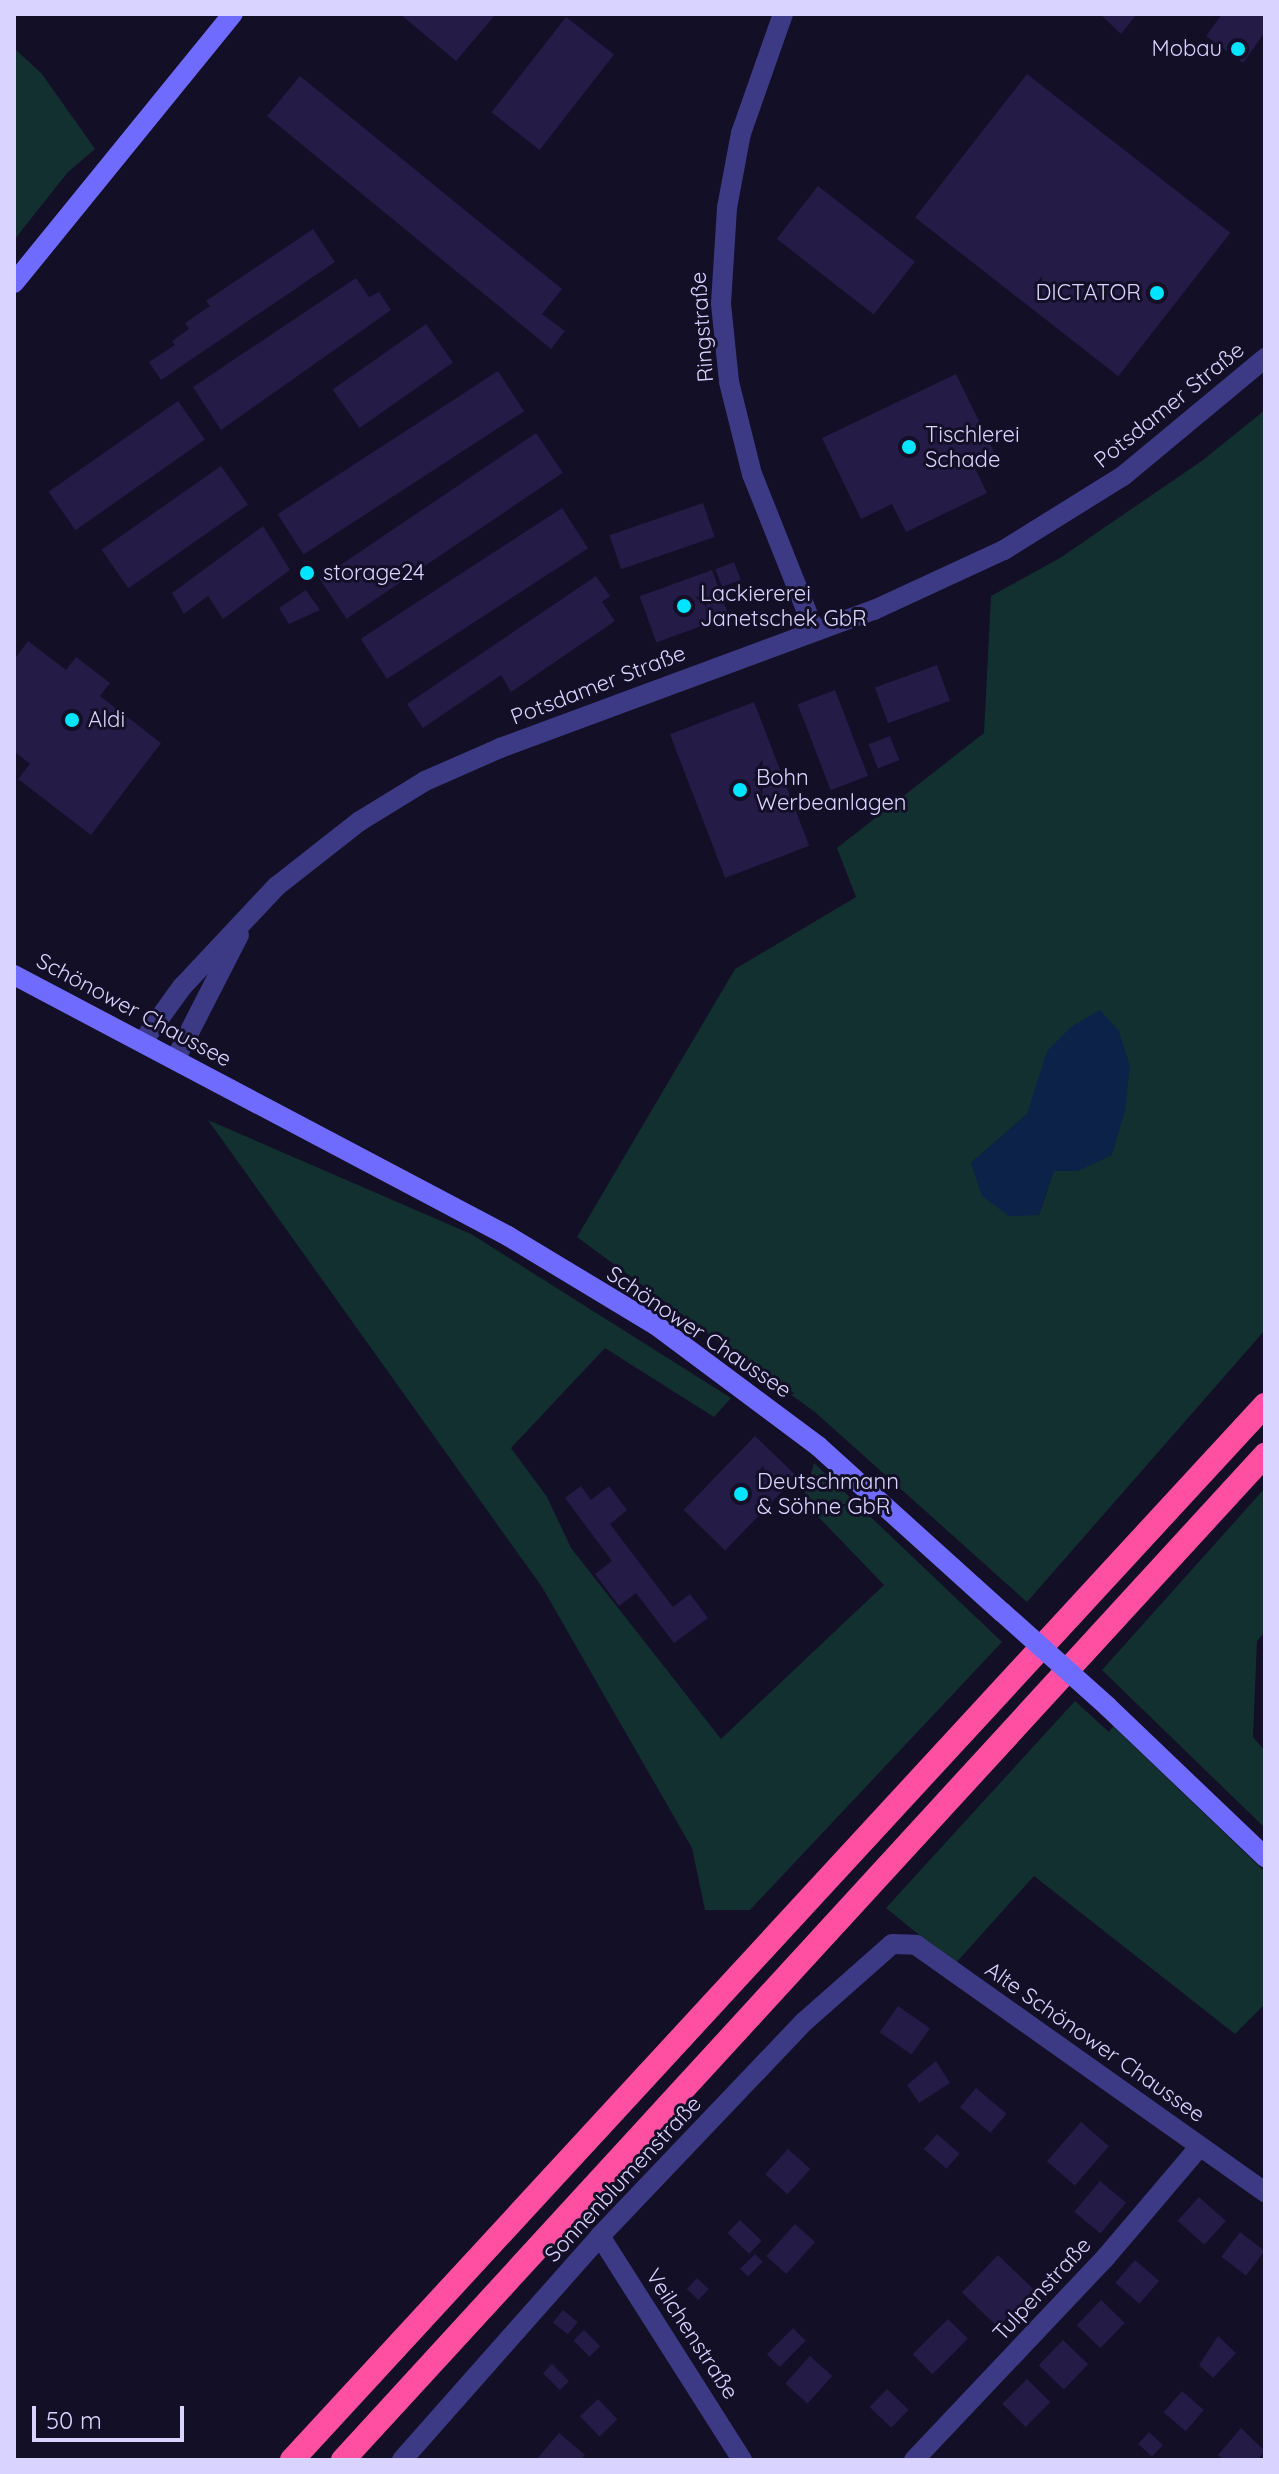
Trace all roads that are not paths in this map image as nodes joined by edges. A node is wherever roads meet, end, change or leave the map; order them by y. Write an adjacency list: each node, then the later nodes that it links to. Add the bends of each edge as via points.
1 (233, 14): 3 (main road)
2 (783, 14): 5 (street, Ringstraße, via 741,133 727,208 721,304 729,382 752,474)
3 (14, 283)
4 (1265, 358): 5 (street, Potsdamer Straße, via 1197,420 1078,506 949,577)
5 (814, 630): 6 (street, Potsdamer Straße, via 425,781 301,864)
6 (250, 914): 8 (street, Potsdamer Straße, via 182,987); 9 (street, Potsdamer Straße)
7 (14, 975): 8 (main road, Schönower Chaussee)
8 (143, 1041): 9 (main road, Schönower Chaussee)
9 (176, 1058): 12 (main road, Schönower Chaussee, bridge, via 508,1236 657,1326 818,1446 1107,1706)
10 (1265, 1405): 17 (highway)
11 (1265, 1455): 18 (highway)
12 (1265, 1857)
13 (892, 1944): 14 (street, Alte Schönower Chaussee, via 916,1945); 16 (street, Sonnenblumenstraße, via 805,2021)
14 (1200, 2146): 15 (street, Alte Schönower Chaussee); 21 (street, Tulpenstraße, via 1106,2257)
15 (1265, 2192)
16 (600, 2236): 19 (street, Sonnenblumenstraße); 20 (street, Veilchenstraße)
17 (292, 2460)
18 (343, 2460)
19 (402, 2460)
20 (742, 2460)
21 (914, 2460)

